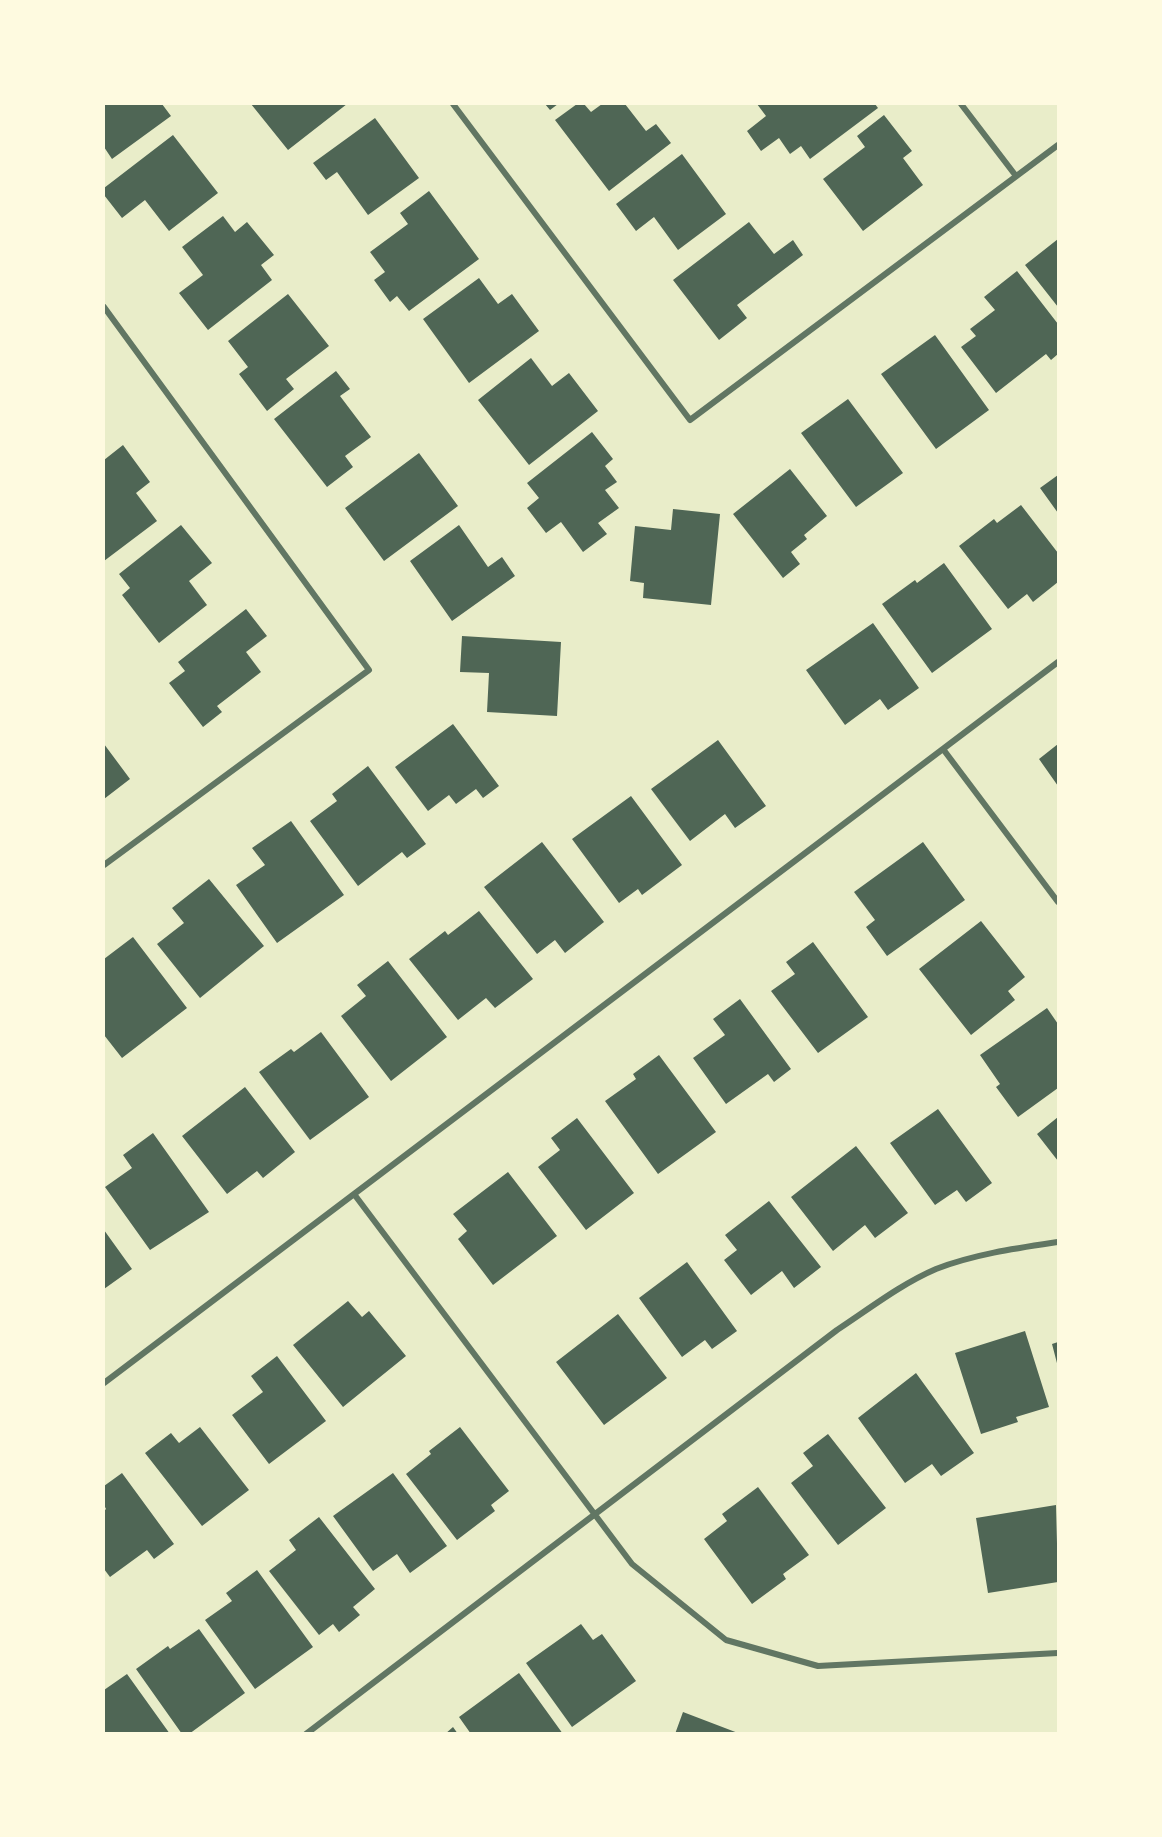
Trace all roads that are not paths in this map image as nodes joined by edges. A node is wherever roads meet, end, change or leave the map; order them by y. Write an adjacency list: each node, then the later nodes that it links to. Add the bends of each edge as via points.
1 (453, 104): 4 (street, via 690,420)
2 (962, 104): 4 (street)
3 (1059, 145): 4 (street)
4 (1016, 176)
5 (104, 307): 8 (street, via 369,670)
6 (1059, 662): 7 (street)
7 (943, 749): 9 (street); 10 (street)
8 (104, 865)
9 (1059, 902)
10 (354, 1194): 12 (street); 13 (street)
11 (1059, 1242): 13 (street, via 976,1257 937,1269 907,1284 837,1330)
12 (104, 1383)
13 (594, 1513): 14 (street, via 632,1564 726,1640 818,1666); 15 (street)
14 (1059, 1653)
15 (306, 1734)

